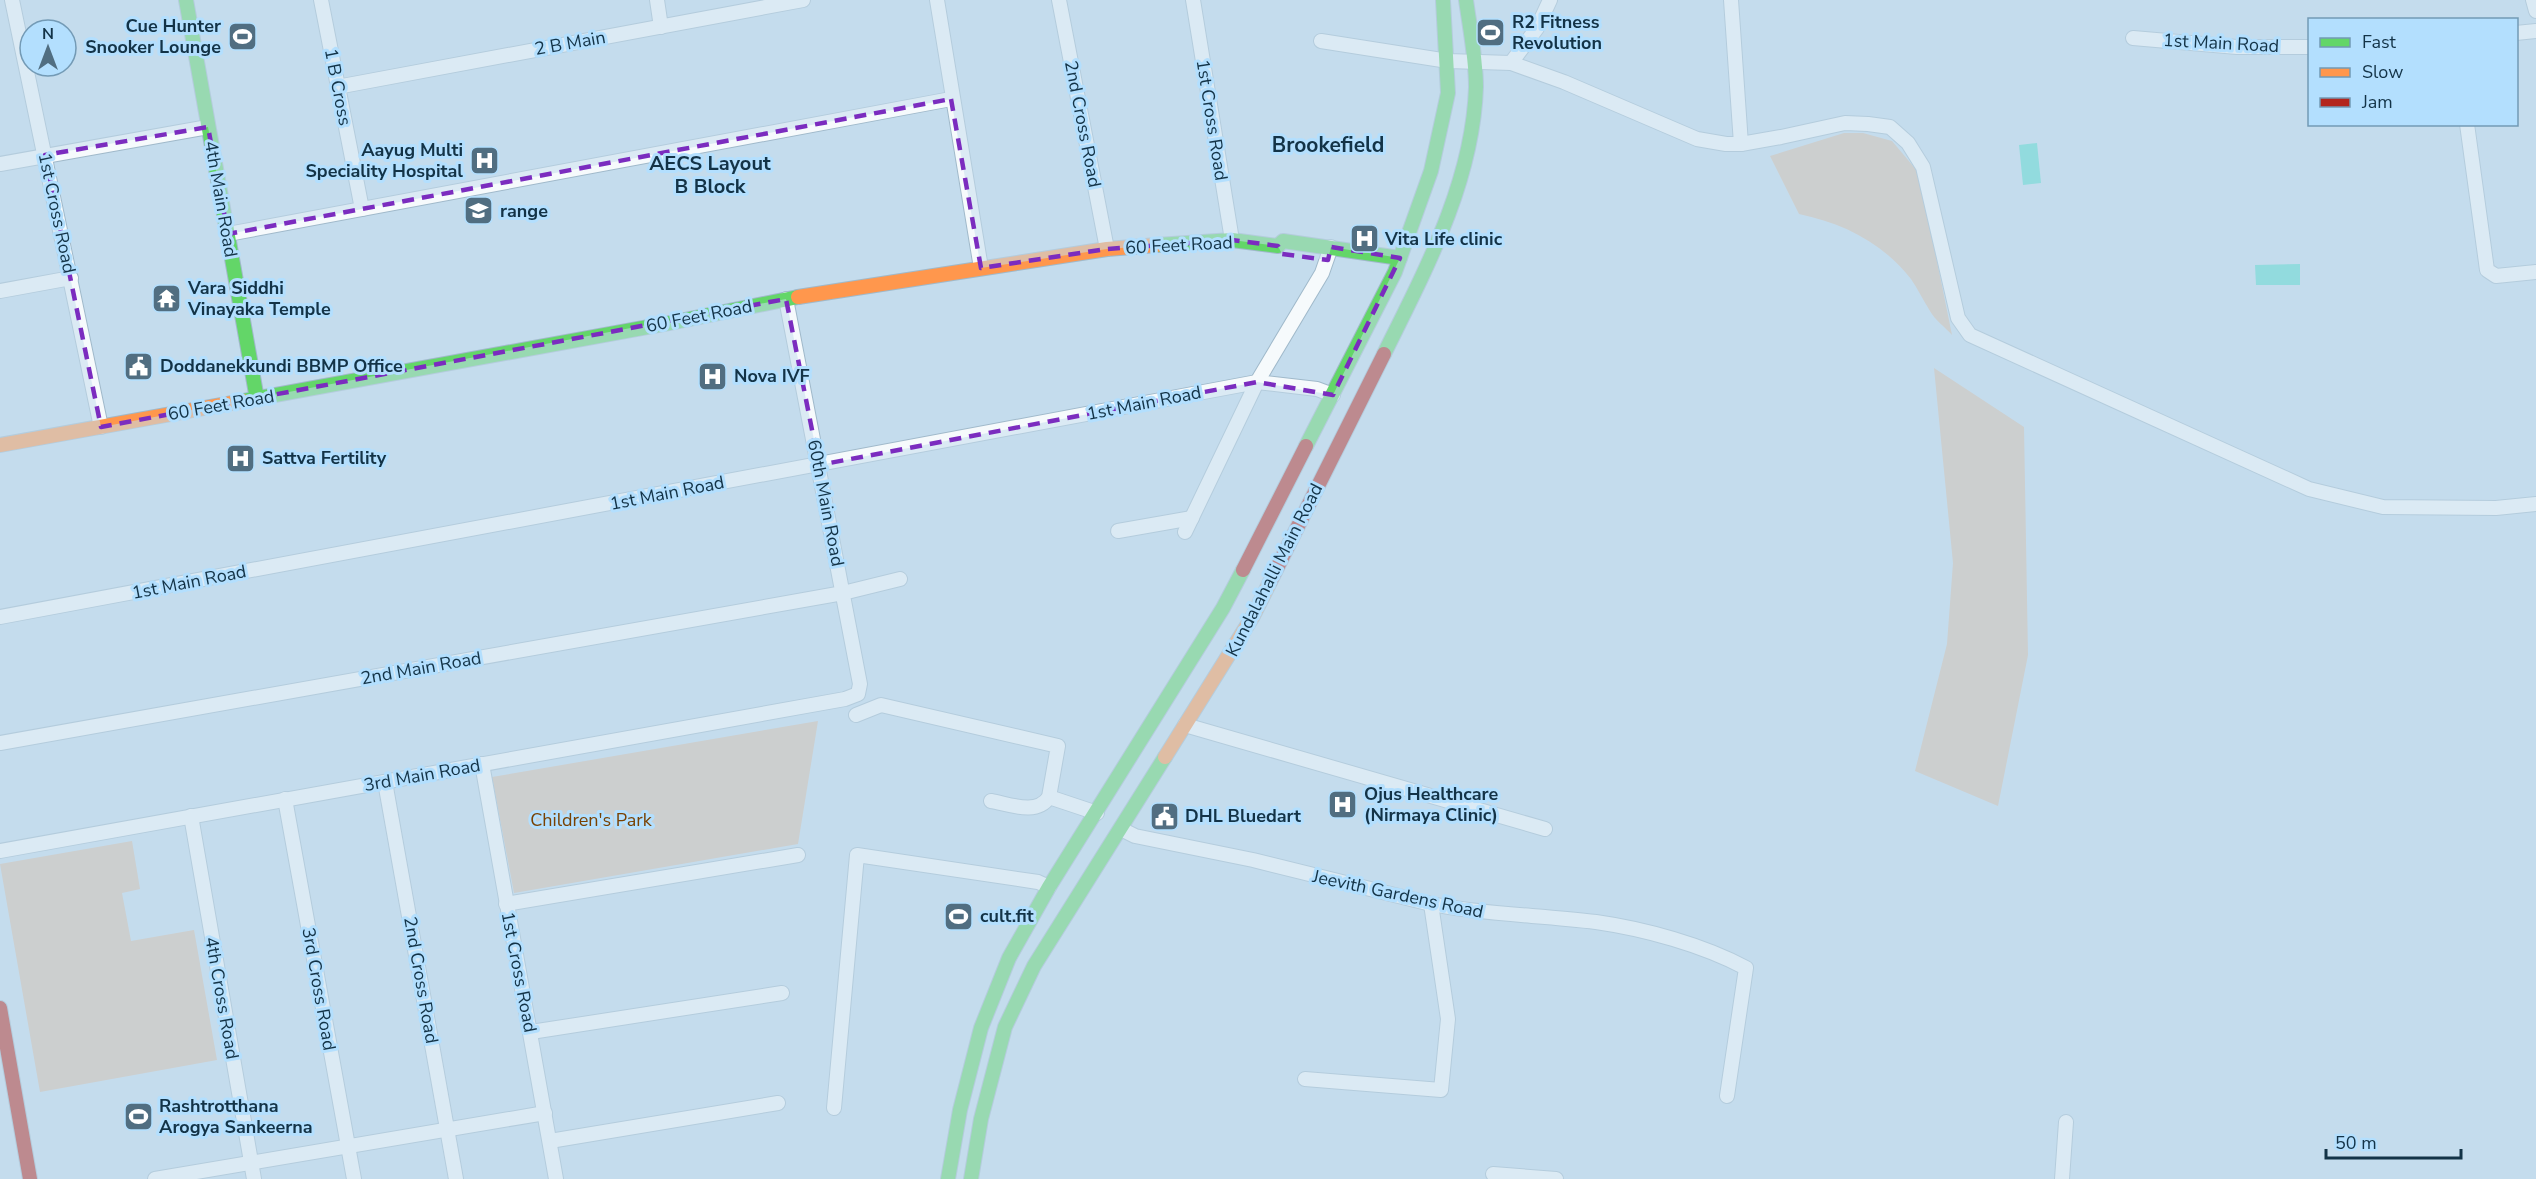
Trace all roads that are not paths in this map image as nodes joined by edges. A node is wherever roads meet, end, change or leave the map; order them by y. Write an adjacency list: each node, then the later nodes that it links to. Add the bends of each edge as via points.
1 (12, 0): 29 (street, 1st Cross Road)
2 (186, 0): 27 (main road, 4th Main Road)
3 (321, 0): 24 (street, 1 B Cross)
4 (657, 0): 15 (street)
5 (802, 0): 15 (street, 2 B Main)
6 (937, 0): 25 (street)
7 (1059, 0): 34 (street, 2nd Cross Road)
8 (1193, 0): 33 (street, 1st Cross Road)
9 (1443, 0): 21 (main road, Kundalahalli Main Road)
10 (1466, 0): 22 (main road, Kundalahalli Main Road)
11 (1550, 0): 23 (street, via 1538,28)
12 (1731, 0): 28 (street)
13 (2532, 0): 14 (street)
14 (2536, 11)
15 (662, 27): 24 (street, 2 B Main)
16 (2536, 31): 17 (street)
17 (2518, 33)
18 (2133, 38): 20 (street, 1st Main Road)
19 (1321, 41): 21 (street)
20 (2308, 47)
21 (1448, 62): 22 (street); 36 (main road, Kundalahalli Main Road, via 1448,90 1433,161)
22 (1474, 63): 23 (street); 60 (main road, Kundalahalli Main Road, via 1475,96 1462,169 1443,231 1254,616)
23 (1510, 63): 28 (street, via 1697,139)
24 (337, 87): 31 (street, 1 B Cross)
25 (951, 99): 31 (street); 37 (street)
26 (2467, 126): 39 (street, via 2487,270 2496,276)
27 (208, 127): 29 (street); 32 (main road, 4th Main Road)
28 (1741, 144): 50 (street, via 1845,123 1890,128 1908,143 1923,167 1958,318 1970,335 2309,489)
29 (45, 156): 30 (street); 40 (street, 1st Cross Road)
30 (0, 165)
31 (362, 209): 32 (street)
32 (228, 234): 45 (main road, 4th Main Road)
33 (1232, 240): 34 (main road, 60 Feet Road); 35 (main road, 60 Feet Road, via 1278,246 1283,241)
34 (1107, 249): 37 (main road, 60 Feet Road)
35 (1329, 253): 36 (main road, 60 Feet Road); 38 (main road); 43 (street)
36 (1400, 258): 38 (main road, Kundalahalli Main Road)
37 (981, 268): 42 (main road, 60 Feet Road)
38 (1395, 272): 44 (main road, Kundalahalli Main Road)
39 (2536, 272)
40 (71, 278): 41 (street); 46 (street, 1st Cross Road)
41 (0, 291)
42 (786, 299): 45 (main road, 60 Feet Road); 48 (street, 60th Main Road)
43 (1257, 382): 44 (street, 1st Main Road, via 1317,389); 48 (street, 1st Main Road); 52 (street)
44 (1333, 395): 67 (main road, Kundalahalli Main Road, via 1223,608)
45 (257, 399): 46 (main road, 60 Feet Road)
46 (101, 427): 47 (main road, 60 Feet Road)
47 (0, 445)
48 (819, 465): 56 (street, 60th Main Road); 57 (street, 1st Main Road)
49 (2536, 498): 50 (street, via 2382,500)
50 (2376, 504): 51 (street, via 2461,508)
51 (2536, 504)
52 (1192, 518): 53 (street); 54 (street)
53 (1118, 531)
54 (1185, 532)
55 (900, 579): 56 (street, 2nd Main Road)
56 (843, 593): 58 (street, 60th Main Road, via 860,684 858,694); 61 (street, 2nd Main Road)
57 (0, 617)
58 (845, 699): 62 (street, 3rd Main Road)
59 (856, 715): 64 (street, via 881,705 1058,746)
60 (1185, 725): 69 (main road, Kundalahalli Main Road); 70 (street)
61 (0, 743)
62 (482, 764): 63 (street, 3rd Main Road); 74 (street, 1st Cross Road)
63 (385, 782): 65 (street, 3rd Main Road); 85 (street, 2nd Cross Road)
64 (1049, 797): 66 (street, via 1035,808); 67 (street)
65 (285, 800): 68 (street, 3rd Main Road); 87 (street, 3rd Cross Road)
66 (991, 801)
67 (1096, 813): 73 (main road, Kundalahalli Main Road)
68 (191, 816): 71 (street, 3rd Main Road); 88 (street, 4th Cross Road)
69 (1120, 829): 75 (street, Jeevith Gardens Road, via 1144,838); 97 (main road, Kundalahalli Main Road, via 1034,966 1005,1027 981,1119)
70 (1545, 829)
71 (0, 850)
72 (798, 855): 74 (street)
73 (1049, 887): 82 (street, via 1038,882 857,855); 96 (main road, Kundalahalli Main Road, via 1009,958 981,1028 960,1110)
74 (506, 904): 78 (street, 1st Cross Road)
75 (1431, 904): 79 (street, via 1448,1019 1441,1090); 80 (street, Jeevith Gardens Road, via 1631,927 1724,956 1746,968)
76 (782, 993): 78 (street)
77 (0, 1008): 90 (main road)
78 (531, 1032): 83 (street, 1st Cross Road)
79 (1305, 1079)
80 (1727, 1096)
81 (778, 1103): 86 (street)
82 (834, 1108)
83 (545, 1113): 85 (street); 86 (street, 1st Cross Road)
84 (2066, 1122): 99 (street)
85 (448, 1131): 87 (street); 94 (street, 2nd Cross Road)
86 (550, 1141): 95 (street, 1st Cross Road)
87 (348, 1148): 88 (street); 93 (street, 3rd Cross Road)
88 (252, 1163): 91 (street); 92 (street, 4th Cross Road)
89 (1493, 1174): 98 (street)
90 (30, 1179)
91 (156, 1179)
92 (254, 1179)
93 (354, 1179)
94 (456, 1179)
95 (556, 1179)
96 (948, 1179)
97 (971, 1179)
98 (1556, 1179)
99 (2062, 1179)

